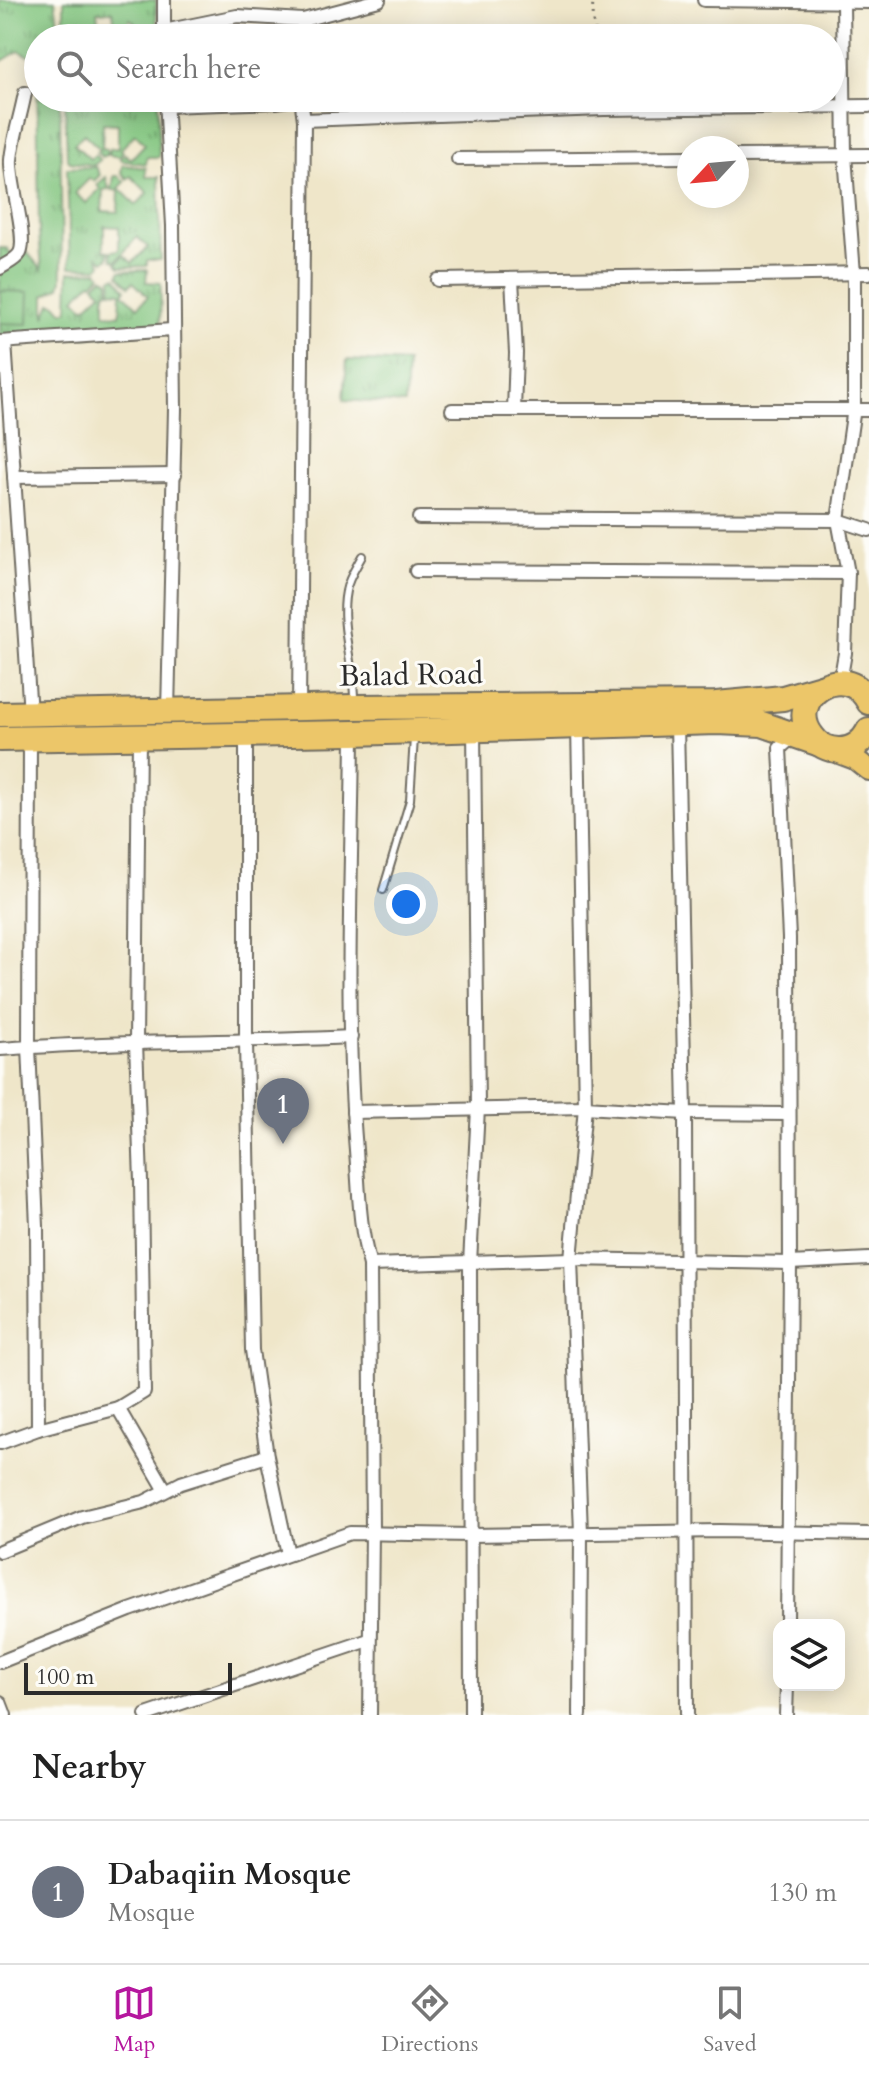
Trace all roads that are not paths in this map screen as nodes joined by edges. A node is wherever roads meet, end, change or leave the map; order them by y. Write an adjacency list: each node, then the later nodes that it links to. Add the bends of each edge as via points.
1 (164, 0): 8 (street)
2 (379, 0): 7 (street)
3 (704, 0): 4 (street)
4 (809, 1): 5 (street)
5 (843, 2): 6 (street); 11 (street)
6 (869, 2)
7 (303, 20): 9 (street, via 237,16); 10 (street)
8 (164, 24)
9 (205, 24)
10 (303, 24)
11 (843, 24)
12 (24, 98): 25 (street, via 10,162 21,246 20,253)
13 (869, 106): 14 (street)
14 (845, 107)
15 (167, 112): 30 (street)
16 (303, 112): 19 (street)
17 (522, 112): 19 (street)
18 (843, 112): 20 (street)
19 (304, 120): 46 (street)
20 (845, 155): 21 (street); 22 (street); 27 (street)
21 (869, 155)
22 (749, 156)
23 (677, 157): 24 (street)
24 (458, 159)
25 (0, 268)
26 (869, 273): 27 (street)
27 (854, 274): 28 (street); 32 (street)
28 (512, 279): 29 (street); 34 (street)
29 (438, 280)
30 (172, 330): 31 (street); 36 (street)
31 (2, 342): 37 (street)
32 (854, 408): 34 (street); 35 (street); 39 (street)
33 (452, 410): 34 (street)
34 (514, 410)
35 (869, 410)
36 (175, 475): 37 (street); 47 (street)
37 (14, 477): 49 (street)
38 (419, 518): 39 (street)
39 (838, 520): 40 (street); 43 (street)
40 (869, 530)
41 (362, 556): 45 (lane, via 346,587 344,607)
42 (416, 571): 43 (street)
43 (848, 573): 44 (street, via 845,653)
44 (851, 690): 45 (highway, Balad Road, via 741,703); 60 (highway, via 808,700 805,711)
45 (353, 707): 46 (highway, Balad Road)
46 (299, 710): 47 (highway, Balad Road)
47 (168, 712): 49 (highway, Balad Road)
48 (0, 714): 49 (highway, Balad Road)
49 (30, 714)
50 (677, 723): 51 (highway, Balad Road); 60 (highway, Balad Road, via 762,724); 71 (street)
51 (578, 726): 52 (highway, Balad Road); 68 (street)
52 (474, 729): 53 (highway, Balad Road); 69 (street)
53 (415, 731): 54 (highway, Balad Road); 62 (lane, via 410,800)
54 (353, 733): 55 (highway, Balad Road); 63 (street)
55 (246, 735): 56 (highway, Balad Road); 65 (street)
56 (139, 737): 59 (highway, Balad Road); 64 (street)
57 (866, 737): 60 (highway, via 839,750)
58 (0, 739): 59 (highway, Balad Road)
59 (30, 739): 66 (street)
60 (814, 742): 61 (main road); 72 (street, via 780,748 789,938)
61 (869, 770)
62 (383, 890)
63 (351, 1037): 65 (street); 70 (street)
64 (136, 1042): 65 (street); 66 (street); 79 (street, via 144,1392)
65 (246, 1042): 82 (street, via 252,1350)
66 (29, 1047): 67 (street); 80 (street)
67 (0, 1049)
68 (585, 1107): 69 (street); 71 (street); 73 (street)
69 (478, 1108): 70 (street); 76 (street)
70 (353, 1112): 78 (street, via 361,1237)
71 (685, 1113): 72 (street); 75 (street)
72 (788, 1114): 77 (street)
73 (571, 1259): 75 (street); 76 (street); 87 (street)
74 (869, 1259): 77 (street)
75 (684, 1261): 77 (street); 85 (street)
76 (470, 1263): 78 (street); 89 (street)
77 (790, 1263): 86 (street)
78 (370, 1265): 84 (street)
79 (118, 1408): 80 (street); 83 (street)
80 (38, 1429): 81 (street)
81 (0, 1443)
82 (267, 1456): 83 (street); 91 (street)
83 (165, 1489): 90 (street, via 144,1502 82,1517)
84 (372, 1531): 89 (street); 91 (street); 93 (street)
85 (685, 1532): 86 (street); 87 (street); 102 (street)
86 (788, 1532): 88 (street); 92 (street)
87 (581, 1533): 89 (street); 101 (street)
88 (869, 1534)
89 (471, 1535): 100 (street)
90 (0, 1551)
91 (288, 1554): 94 (street)
92 (787, 1619)
93 (369, 1640): 98 (street); 99 (street)
94 (0, 1662)
95 (787, 1691): 103 (street)
96 (0, 1702): 97 (street)
97 (5, 1715)
98 (146, 1715)
99 (370, 1715)
100 (471, 1715)
101 (580, 1715)
102 (687, 1715)
103 (786, 1715)

